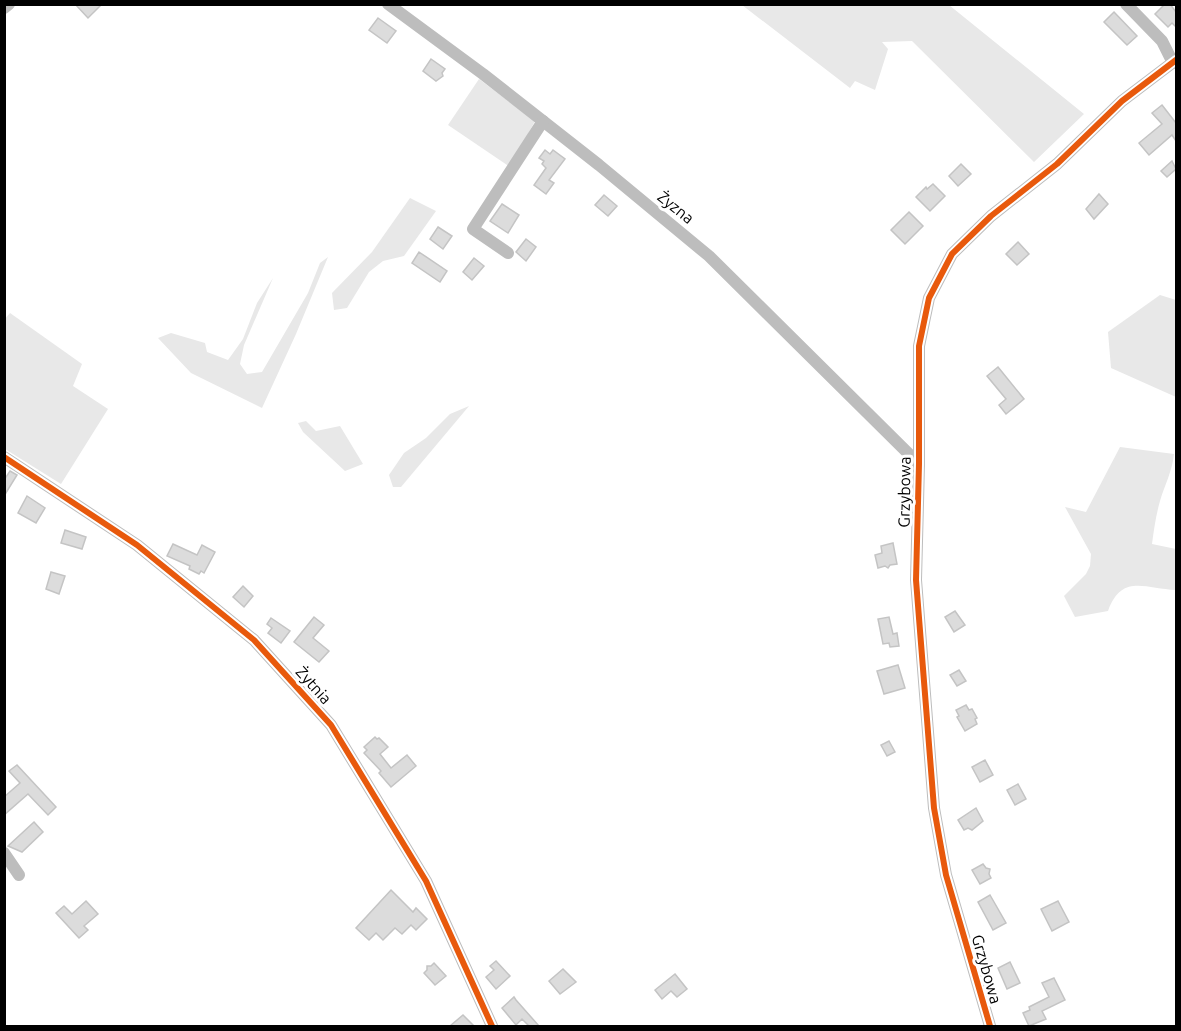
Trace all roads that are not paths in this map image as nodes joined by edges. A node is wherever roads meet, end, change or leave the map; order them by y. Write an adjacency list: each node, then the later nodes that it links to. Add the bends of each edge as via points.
1 (9, 4): 4 (street)
2 (388, 4): 6 (street, Żyzna)
3 (1126, 4): 5 (street, via 1162,41)
4 (4, 8)
5 (1175, 62): 9 (street, Grzybowa, via 1122,101 1057,164 991,216 952,254 929,298 919,346)
6 (543, 121): 7 (street, via 473,229); 9 (street, Żyzna, via 709,256)
7 (508, 253)
8 (4, 457): 12 (street, Żytnia, via 137,545 254,640 331,725 426,881)
9 (919, 464): 13 (street, Grzybowa, via 915,580 934,808 946,875)
10 (4, 853): 11 (street)
11 (19, 875)
12 (492, 1026)
13 (990, 1026)

